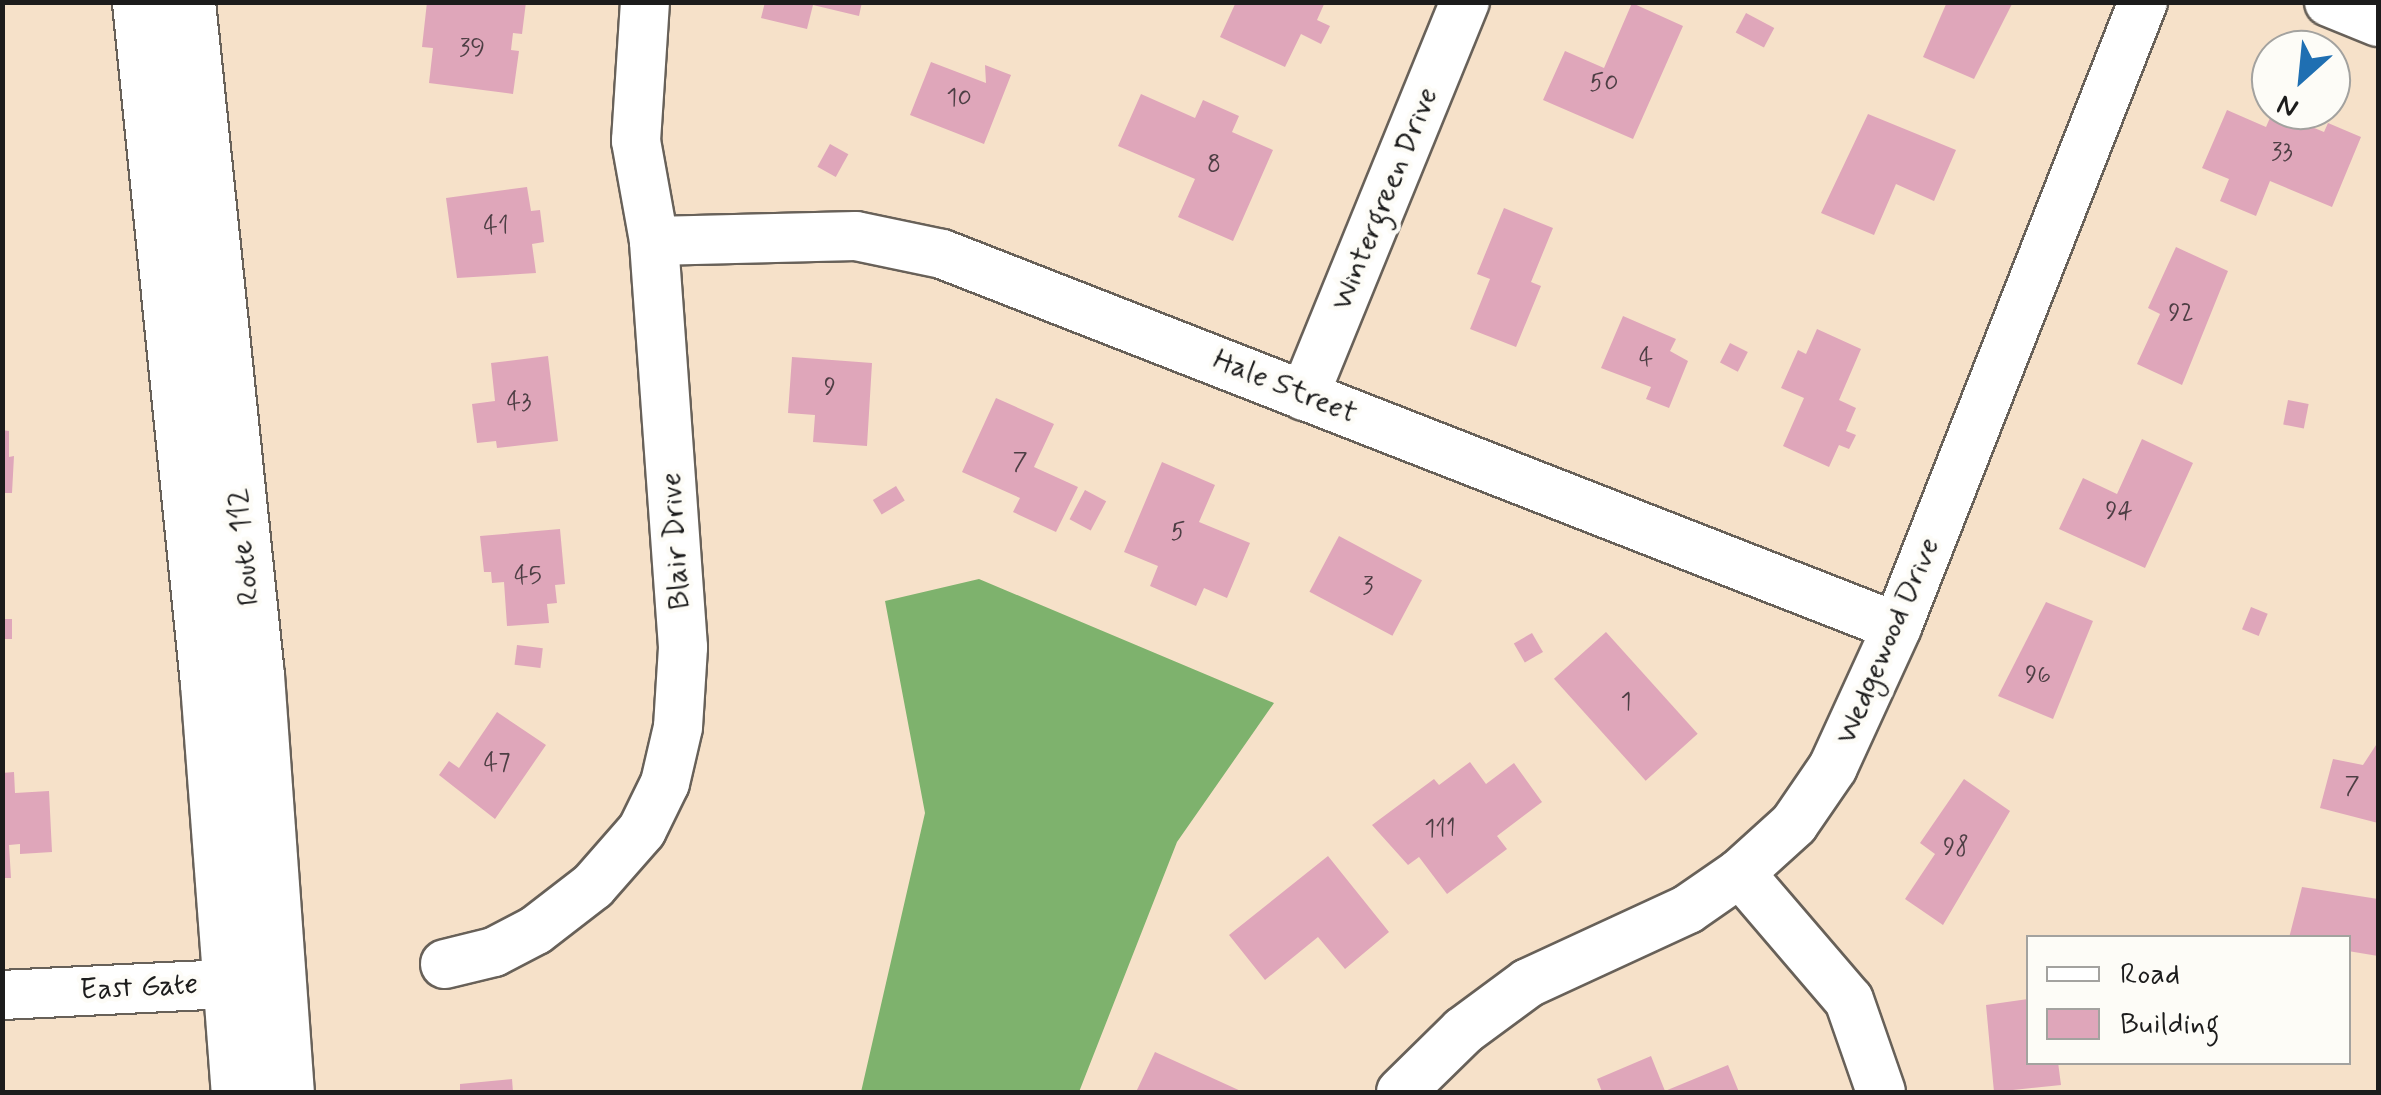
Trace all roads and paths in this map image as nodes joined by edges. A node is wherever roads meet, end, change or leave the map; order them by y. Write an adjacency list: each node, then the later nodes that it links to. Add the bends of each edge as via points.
1 (140, 2): 13 (main road, Route 112, via 208,683)
2 (187, 2): 13 (main road, Route 112, via 256,675)
3 (645, 2): 8 (street, Blair Drive, via 636,141)
4 (1465, 2): 9 (street, Wintergreen Drive)
5 (2142, 2): 10 (street, Wedgewood Drive)
6 (2329, 2): 7 (street)
7 (2378, 22)
8 (654, 241): 9 (street, Hale Street, via 856,236 942,254); 12 (street, Blair Drive, via 683,648 665,784 642,830 593,886 522,938)
9 (1304, 396): 10 (street, Hale Street)
10 (1898, 627): 11 (street, Wedgewood Drive, via 1833,767 1794,824)
11 (1740, 873): 17 (street, Wedgewood Drive, via 1688,909 1528,984 1462,1031); 18 (street, via 1849,1000)
12 (445, 964)
13 (251, 983): 14 (street, East Gate); 15 (main road, Route 112); 16 (main road, Route 112)
14 (2, 995)
15 (239, 1092)
16 (286, 1092)
17 (1402, 1092)
18 (1881, 1092)

